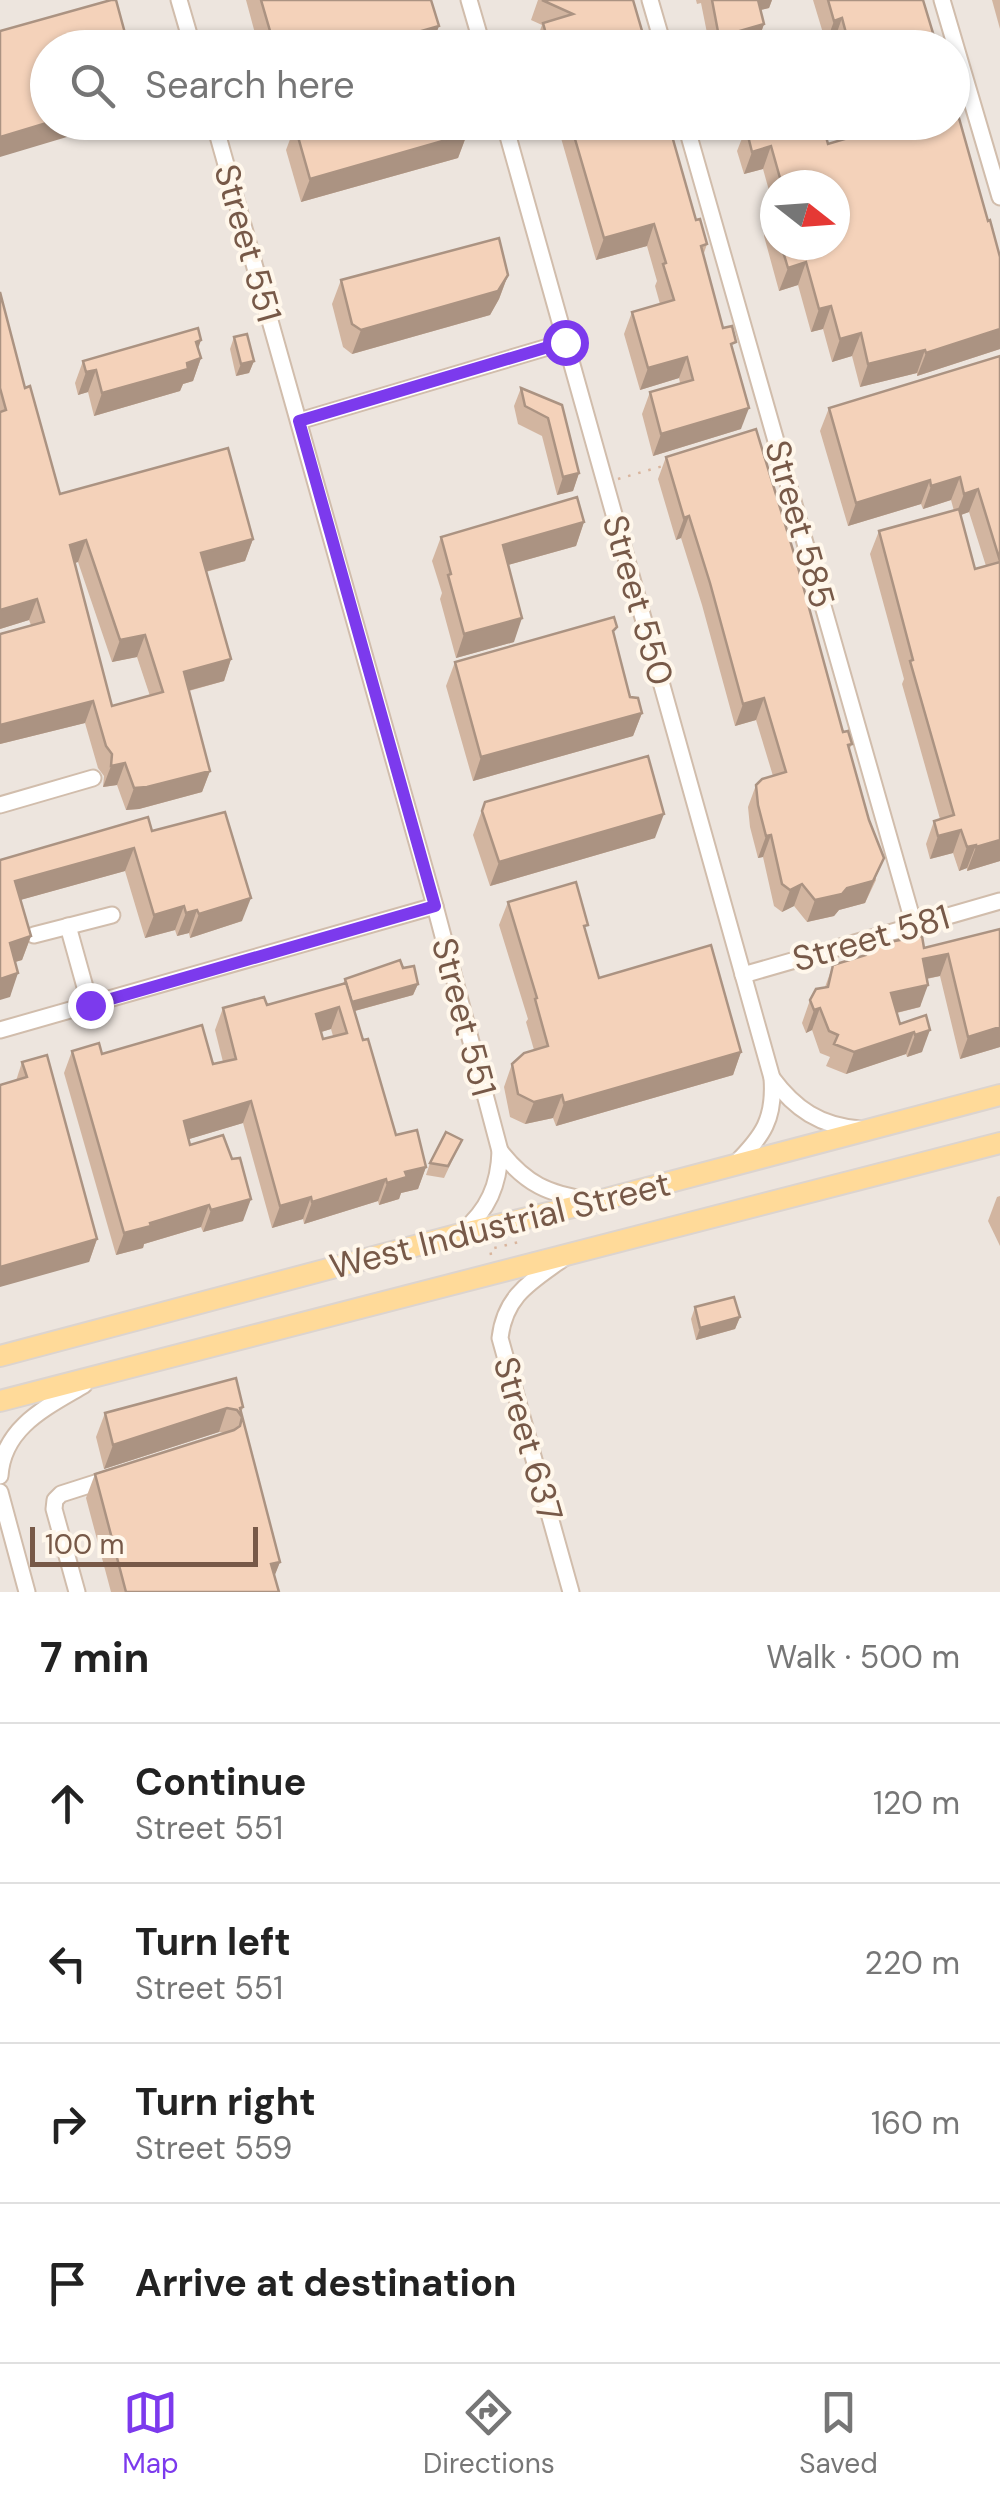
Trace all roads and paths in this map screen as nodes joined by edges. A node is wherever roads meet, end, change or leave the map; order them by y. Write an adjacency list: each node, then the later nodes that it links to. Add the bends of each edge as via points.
1 (179, 0): 5 (street)
2 (469, 0): 6 (street)
3 (650, 0): 7 (street)
4 (942, 0): 8 (street)
5 (187, 30)
6 (477, 30)
7 (659, 30)
8 (951, 30)
9 (970, 95): 13 (street)
10 (219, 140): 15 (street, Street 551)
11 (509, 140): 14 (street, Street 550)
12 (691, 140): 23 (street, Street 585)
13 (1000, 197)
14 (565, 342): 15 (street); 17 (street, Street 550)
15 (299, 421): 21 (street, Street 551)
16 (662, 466): 17 (path)
17 (605, 483): 26 (street, Street 550)
18 (92, 778): 19 (street)
19 (0, 804)
20 (1000, 901): 23 (street, Street 581)
21 (435, 906): 27 (street); 33 (street, Street 551)
22 (112, 915): 24 (street)
23 (914, 925): 26 (street, Street 581)
24 (68, 926): 25 (street); 27 (street)
25 (34, 936)
26 (743, 974): 29 (street, Street 550)
27 (90, 1005): 28 (street)
28 (0, 1030)
29 (772, 1078): 31 (street, via 812,1116); 34 (street, Street 550, via 770,1118)
30 (1000, 1095): 31 (main road, West Industrial Street)
31 (868, 1130): 34 (main road, West Industrial Street)
32 (1000, 1143): 38 (main road, West Industrial Street)
33 (500, 1151): 35 (street, via 533,1183); 37 (street, Street 551, via 486,1206)
34 (733, 1166): 35 (main road, West Industrial Street)
35 (598, 1201): 36 (main road, West Industrial Street)
36 (514, 1221): 37 (main road, West Industrial Street); 39 (path, via 519,1242 490,1249)
37 (460, 1234): 40 (main road, West Industrial Street)
38 (568, 1254): 39 (main road, West Industrial Street); 48 (street, Street 637, via 510,1303 500,1338)
39 (496, 1273): 41 (main road, West Industrial Street)
40 (0, 1356)
41 (102, 1374): 42 (main road, West Industrial Street); 44 (street, via 18,1430)
42 (0, 1401)
43 (132, 1471): 47 (street, via 55,1500)
44 (0, 1476)
45 (0, 1492): 46 (street)
46 (27, 1592)
47 (77, 1592)
48 (571, 1592)

